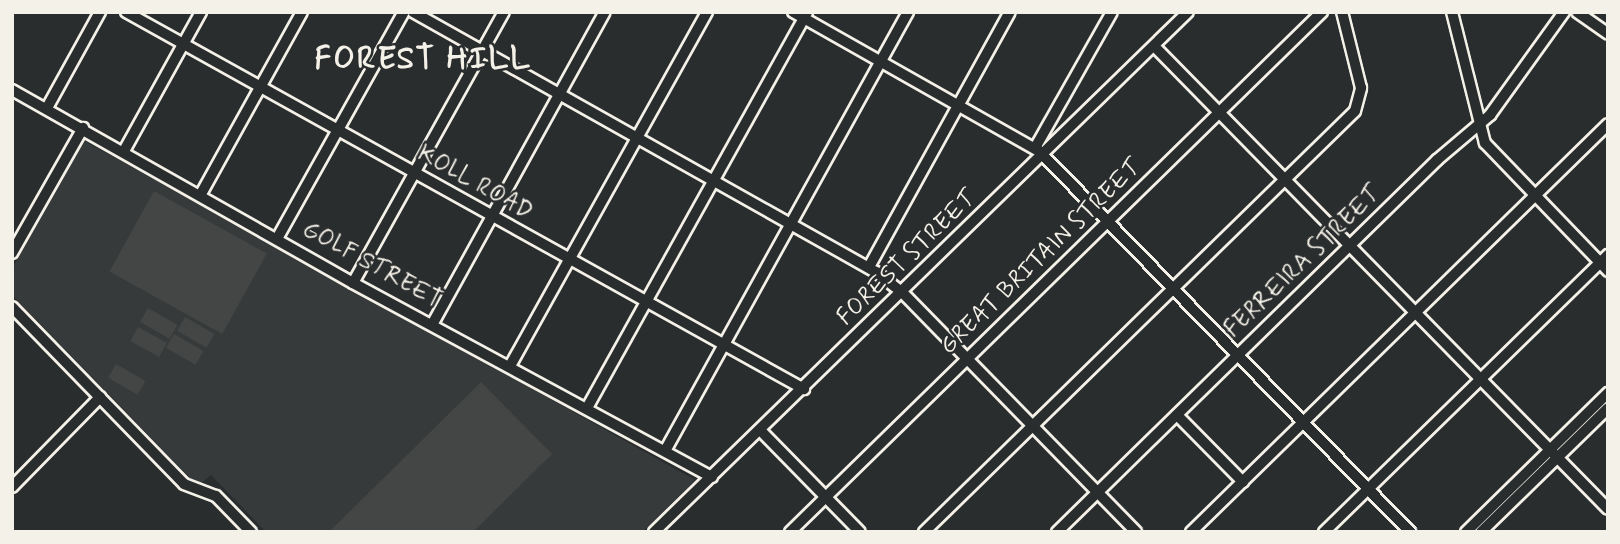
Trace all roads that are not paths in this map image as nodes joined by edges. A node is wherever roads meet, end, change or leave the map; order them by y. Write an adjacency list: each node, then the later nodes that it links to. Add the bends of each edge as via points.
1 (100, 12): 30 (street)
2 (126, 12): 22 (street, KOLL ROAD)
3 (201, 12): 22 (street)
4 (302, 12): 26 (street)
5 (404, 12): 35 (street)
6 (413, 12): 24 (street)
7 (504, 12): 24 (street)
8 (605, 12): 28 (street)
9 (707, 12): 36 (street)
10 (793, 12): 20 (street)
11 (908, 12): 25 (street)
12 (1010, 12): 29 (street)
13 (1112, 12): 38 (street)
14 (1188, 12): 23 (street, FOREST STREET)
15 (1322, 12): 31 (street, GREAT BRITAIN STREET)
16 (1342, 12): 40 (street, via 1361,101)
17 (1452, 12): 33 (street)
18 (1564, 12): 33 (street, FERREIRA STREET, via 1495,109)
19 (1577, 12): 21 (street)
20 (806, 15): 25 (street); 41 (street)
21 (1608, 34)
22 (184, 44): 26 (street, KOLL ROAD); 37 (street)
23 (1154, 46): 31 (street); 38 (street, FOREST STREET)
24 (482, 52): 28 (street); 39 (street)
25 (881, 62): 29 (street); 46 (street)
26 (261, 87): 35 (street, KOLL ROAD); 42 (street)
27 (12, 90): 30 (street, GOLF STREET)
28 (560, 95): 36 (street); 44 (street)
29 (959, 104): 38 (street); 52 (street)
30 (47, 108): 34 (street, GOLF STREET)
31 (1219, 111): 40 (street); 45 (street, GREAT BRITAIN STREET)
32 (1608, 124): 43 (street)
33 (1478, 125): 43 (street, via 1492,152); 48 (street, FERREIRA STREET)
34 (83, 128): 37 (street, GOLF STREET); 49 (street)
35 (338, 130): 39 (street, KOLL ROAD); 47 (street)
36 (638, 138): 41 (street); 50 (street)
37 (124, 151): 42 (street, GOLF STREET)
38 (1038, 151): 45 (street); 55 (street, FOREST STREET)
39 (415, 173): 44 (street, KOLL ROAD); 53 (street)
40 (1285, 178): 48 (street); 54 (street)
41 (714, 181): 46 (street); 56 (street)
42 (201, 194): 47 (street, GOLF STREET)
43 (1535, 196): 51 (street); 58 (street)
44 (492, 216): 50 (street, KOLL ROAD); 59 (street)
45 (1108, 221): 54 (street); 62 (street, GREAT BRITAIN STREET)
46 (792, 224): 52 (street); 60 (street)
47 (278, 237): 53 (street, GOLF STREET)
48 (1350, 245): 58 (street); 61 (street, FERREIRA STREET)
49 (12, 253)
50 (570, 260): 56 (street, KOLL ROAD); 63 (street)
51 (1605, 263): 64 (street)
52 (869, 267): 55 (street)
53 (353, 283): 59 (street, GOLF STREET)
54 (1173, 288): 61 (street); 72 (street)
55 (902, 292): 62 (street); 65 (street, FOREST STREET)
56 (647, 302): 60 (street, KOLL ROAD); 68 (street)
57 (12, 307): 67 (street)
58 (1416, 312): 64 (street); 71 (street)
59 (433, 323): 63 (street, GOLF STREET)
60 (725, 344): 65 (street, KOLL ROAD); 74 (street)
61 (1238, 355): 70 (street, FERREIRA STREET); 71 (street)
62 (967, 359): 72 (street); 81 (street, GREAT BRITAIN STREET)
63 (510, 366): 68 (street, GOLF STREET)
64 (1480, 379): 75 (street); 79 (street)
65 (804, 389): 73 (street, FOREST STREET)
66 (1608, 393): 75 (street)
67 (100, 397): 78 (street); 84 (street, via 184,484 216,496)
68 (587, 408): 74 (street, GOLF STREET)
69 (1608, 408): 75 (street)
70 (1177, 415): 77 (street); 80 (street, FERREIRA STREET)
71 (1304, 422): 77 (street); 79 (street)
72 (1032, 425): 80 (street); 88 (street)
73 (761, 431): 76 (street, FOREST STREET); 81 (street)
74 (665, 452): 76 (street, GOLF STREET)
75 (1553, 454): 82 (street); 83 (street)
76 (712, 477): 85 (street, FOREST STREET)
77 (1243, 482): 91 (street)
78 (12, 487)
79 (1368, 489): 92 (street); 93 (street)
80 (1097, 492): 89 (street, FERREIRA STREET); 90 (street)
81 (826, 497): 86 (street, GREAT BRITAIN STREET); 87 (street)
82 (1608, 509)
83 (1496, 510): 94 (street); 95 (street)
84 (251, 532)
85 (654, 532)
86 (790, 532)
87 (860, 532)
88 (924, 532)
89 (1058, 532)
90 (1136, 532)
91 (1191, 532)
92 (1324, 532)
93 (1410, 532)
94 (1466, 532)
95 (1481, 532)

